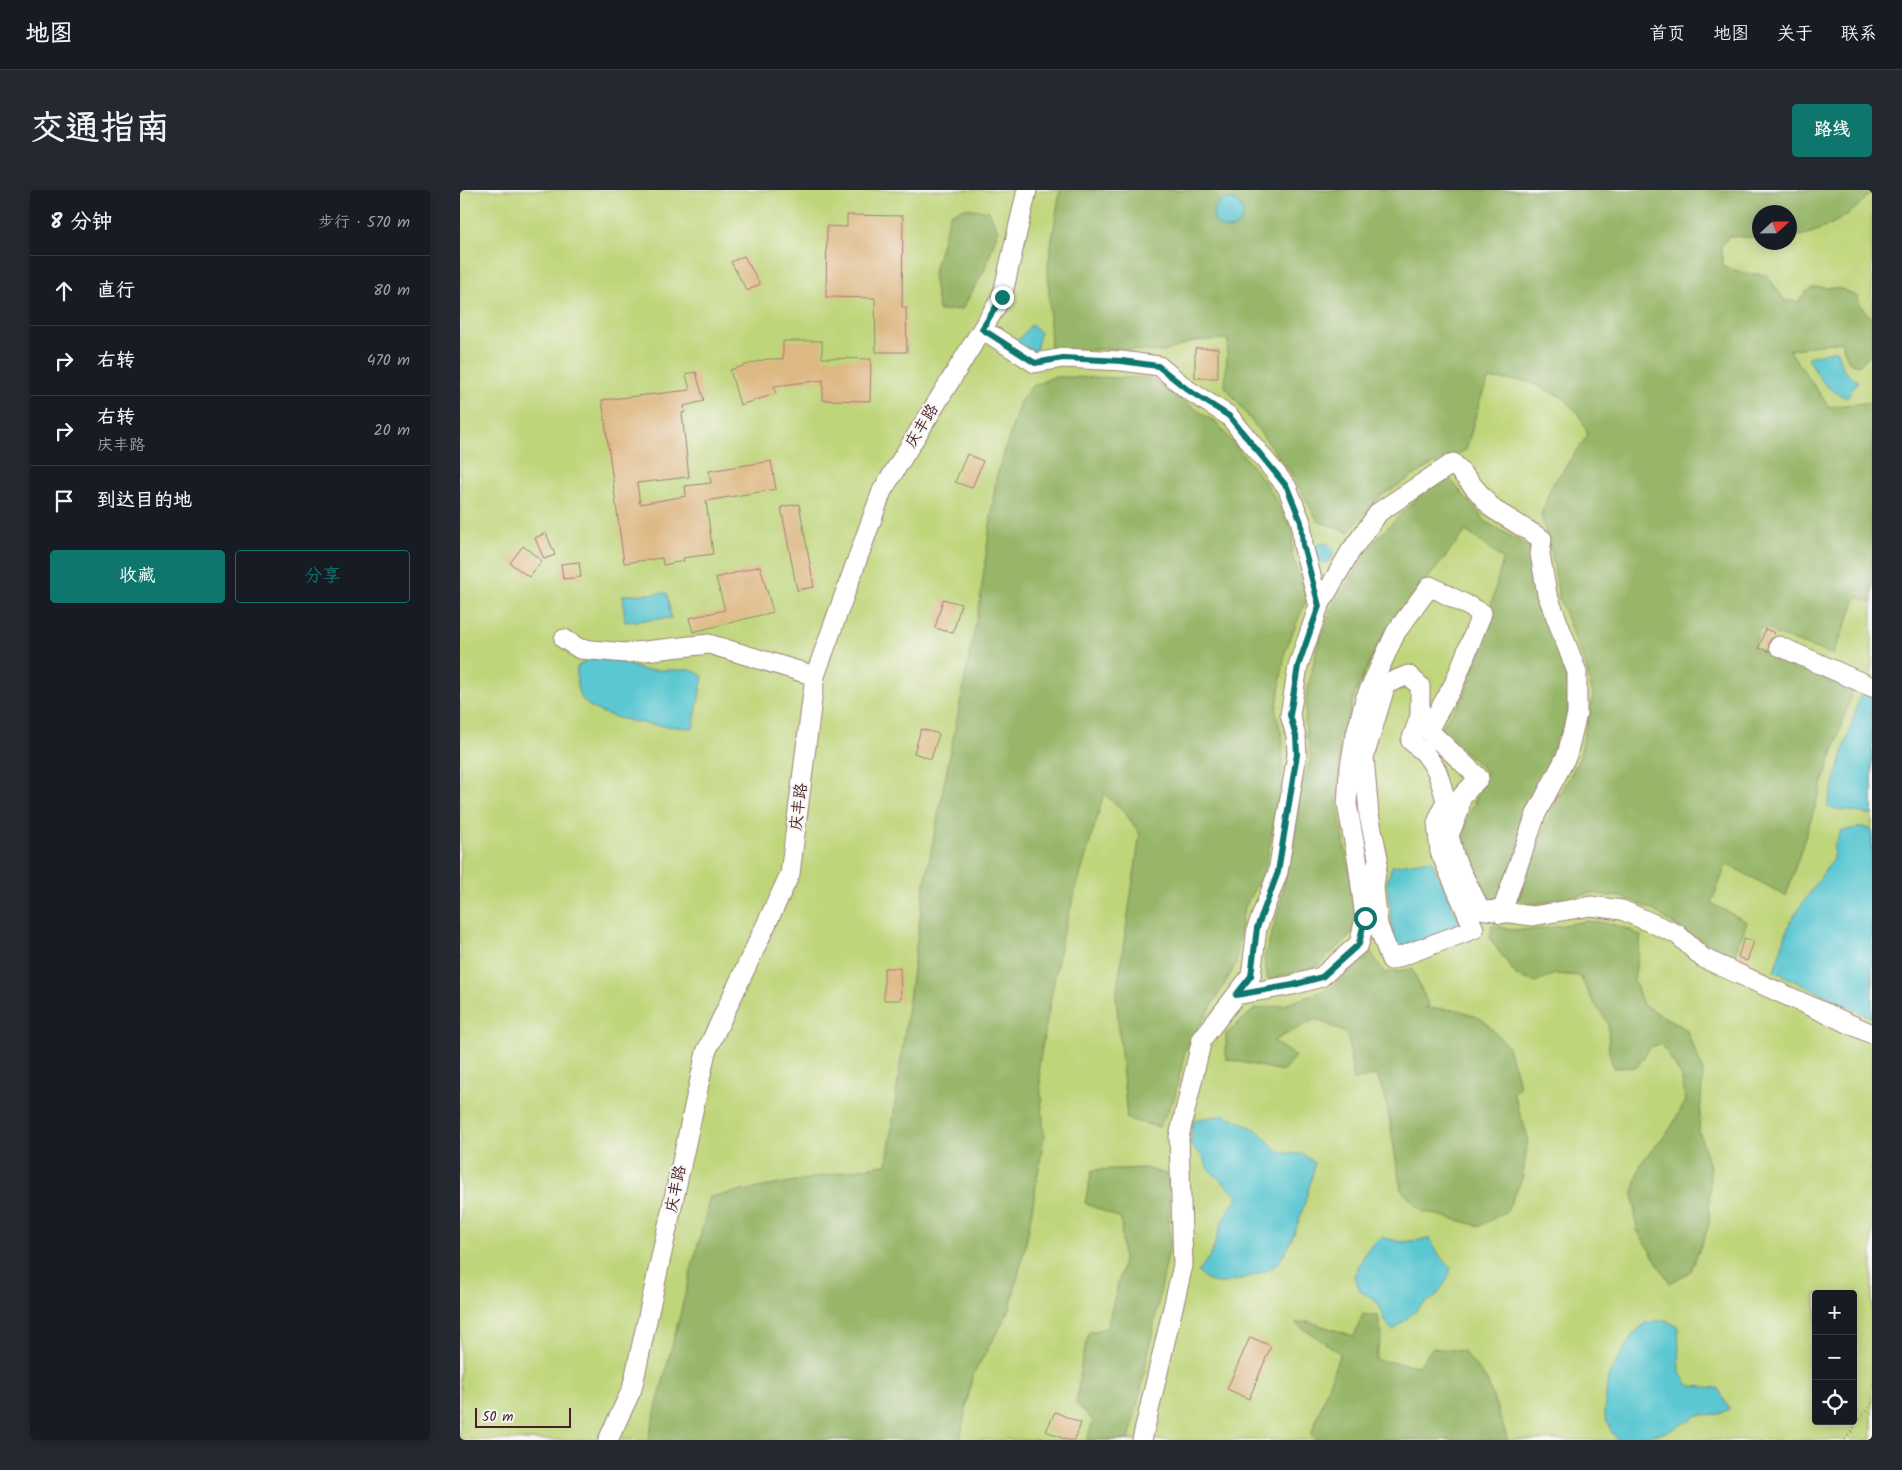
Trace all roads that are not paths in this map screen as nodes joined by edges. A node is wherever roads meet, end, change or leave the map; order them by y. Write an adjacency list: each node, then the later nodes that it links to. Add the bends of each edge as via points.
1 (1027, 190): 2 (street, 庆丰路, via 1002,297)
2 (982, 329): 3 (street, via 1035,363 1063,358 1158,366 1229,416 1287,487 1301,522 1303,545); 6 (street, 庆丰路, via 882,492)
3 (1319, 606): 9 (street, via 1350,552 1379,512 1453,463 1493,509 1542,539 1540,554 1547,594 1577,672 1577,714 1567,755 1536,814); 10 (street, via 1298,666 1290,715 1297,754 1278,872 1257,928 1251,976)
4 (564, 639): 6 (street, via 580,649 626,653 709,644)
5 (1779, 646): 7 (street)
6 (815, 676): 12 (street, 庆丰路, via 790,874 706,1052 632,1389)
7 (1872, 687)
8 (1440, 852): 8 (street, via 1474,929 1391,960 1378,925 1374,887 1378,858 1369,814 1364,757 1386,684 1408,675 1420,686 1420,716 1411,741 1425,753 1437,771 1446,800 1437,823)
9 (1502, 914): 10 (street, via 1480,909 1454,859 1449,835 1461,797 1479,778 1428,730 1454,684 1482,613 1430,586 1396,632 1365,700 1354,742 1348,804 1365,918 1359,944 1322,977); 11 (street, via 1533,916 1591,906 1622,910 1678,934 1703,958)
10 (1236, 995): 13 (street, via 1202,1039 1179,1137 1184,1265)
11 (1872, 1034)
12 (608, 1440)
13 (1142, 1440)

